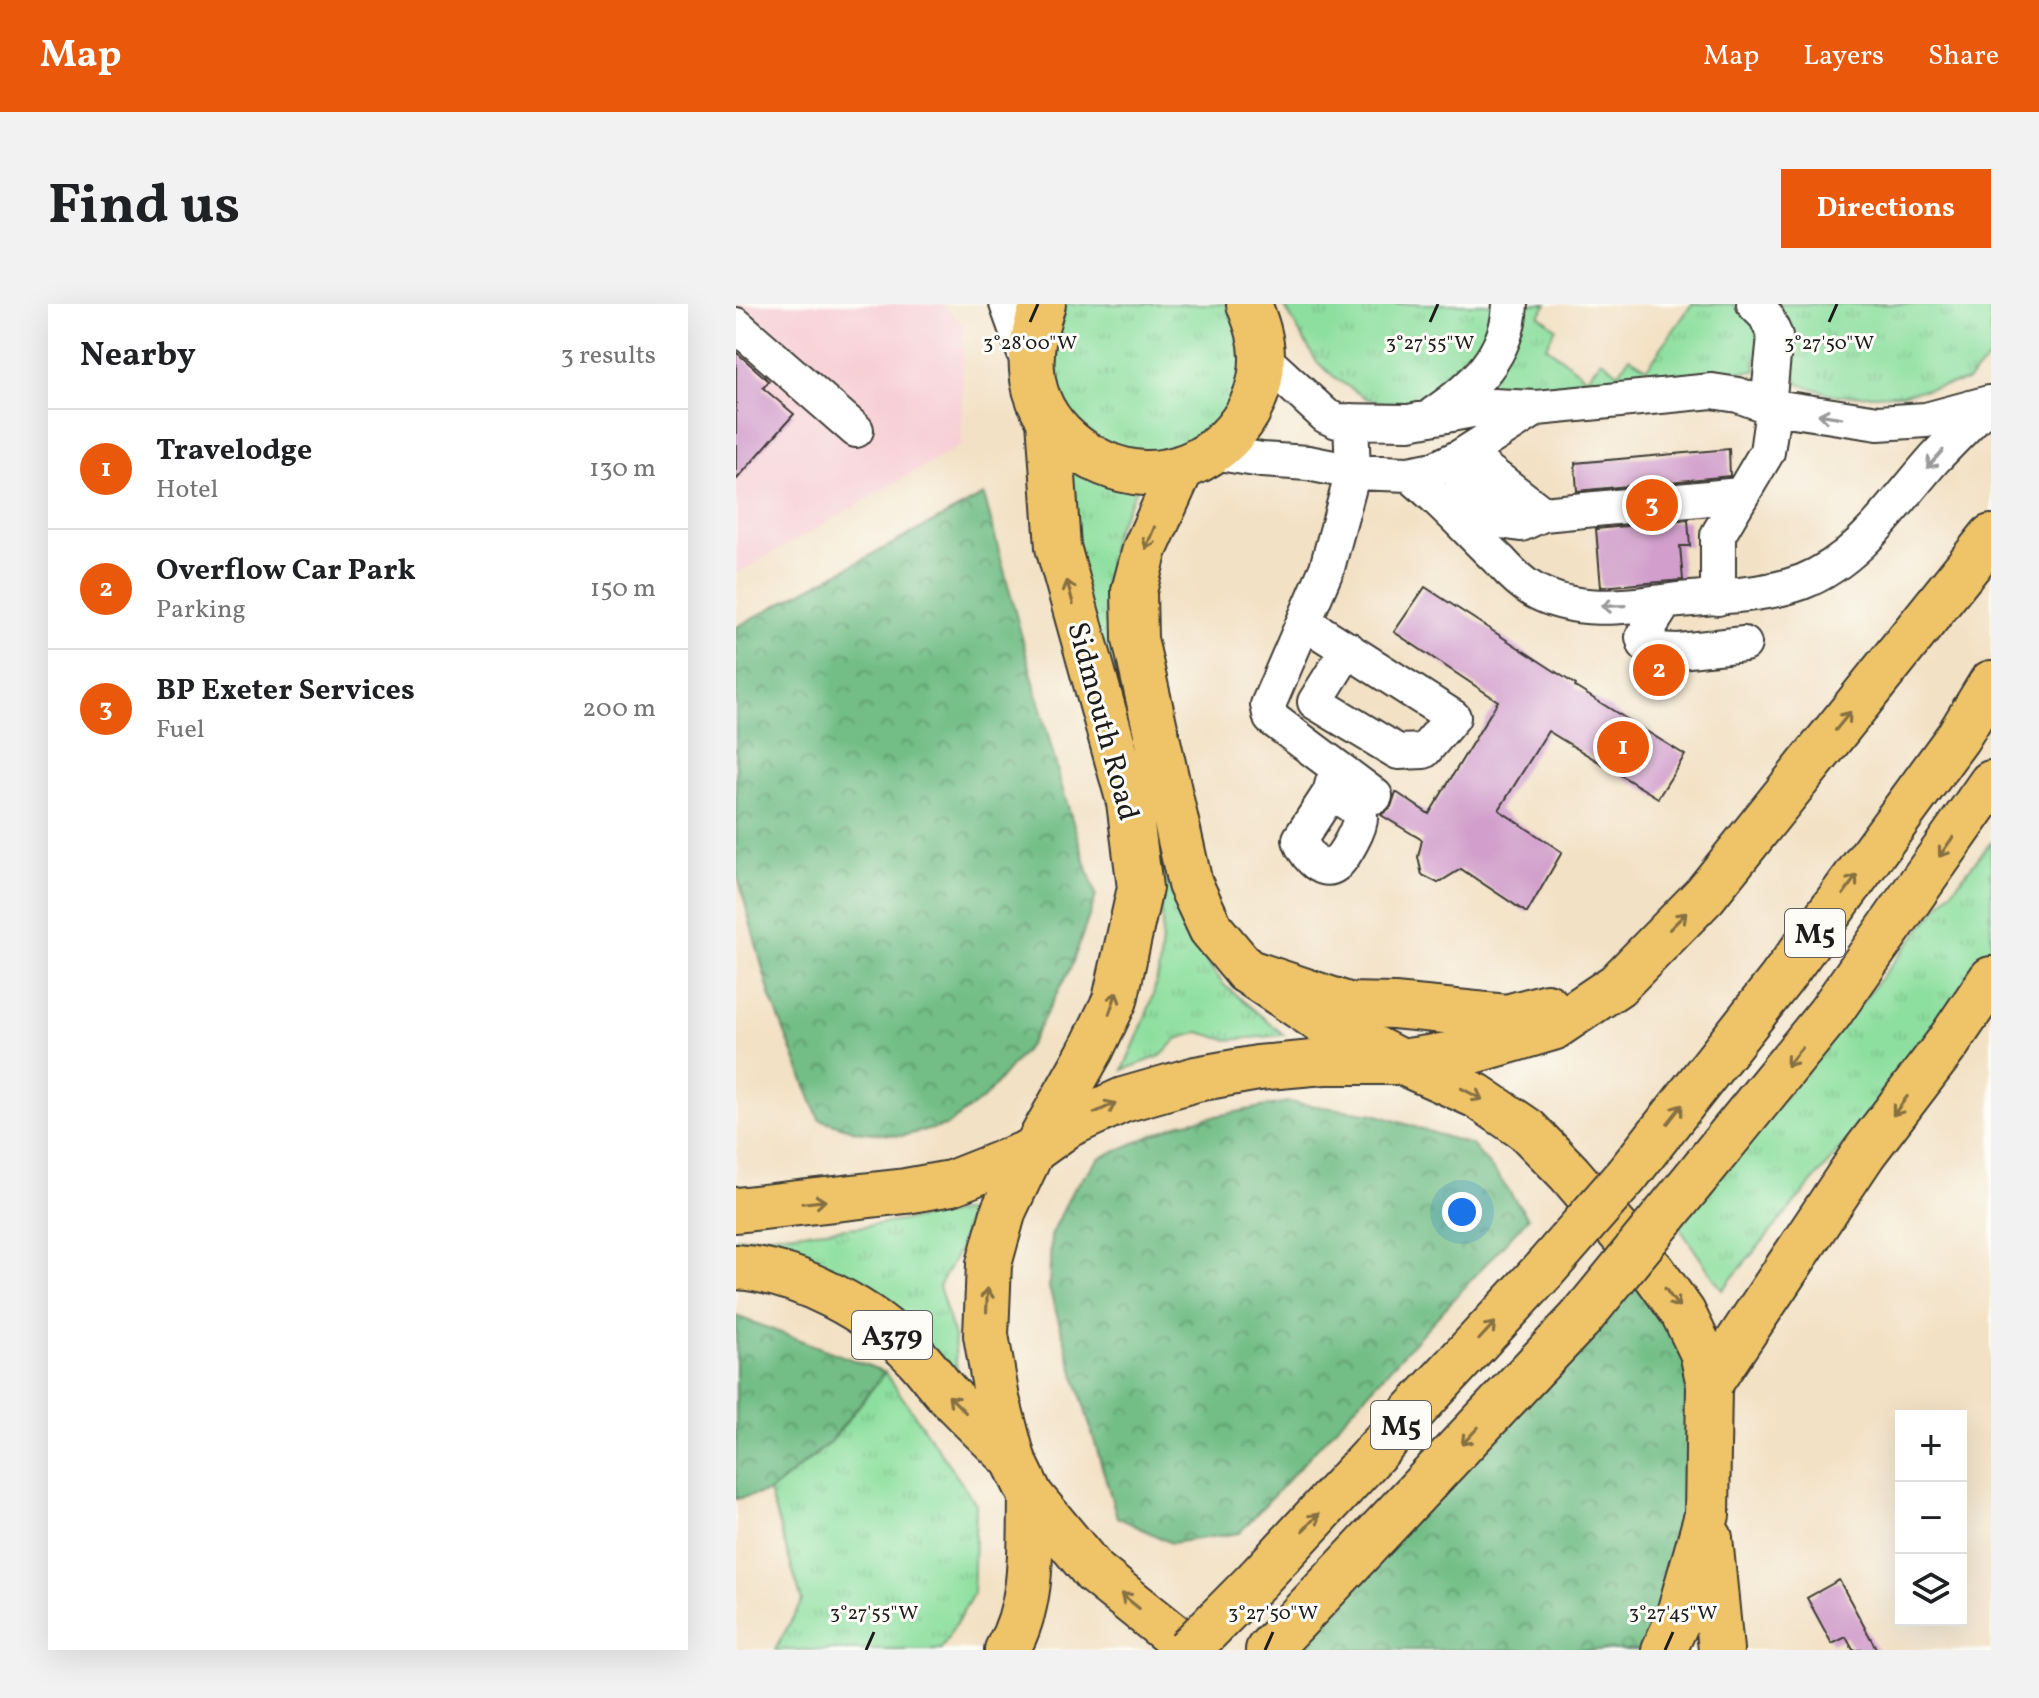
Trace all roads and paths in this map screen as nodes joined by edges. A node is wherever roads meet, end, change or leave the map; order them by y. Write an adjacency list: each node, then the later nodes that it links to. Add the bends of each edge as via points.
1 (1007, 304): 8 (street)
2 (1043, 304): 8 (main road, via 1032,337)
3 (1249, 304): 7 (main road)
4 (1510, 304): 12 (street, via 1494,360)
5 (1754, 304): 10 (street, via 1775,336)
6 (736, 325): 15 (street)
7 (1263, 358): 14 (street, via 1326,416); 16 (main road, via 1250,411 1234,433)
8 (1032, 372): 13 (main road)
9 (1990, 402): 10 (street, one-way to 10, via 1926,420 1878,423); 21 (street, one-way to 21, via 1875,530 1824,570 1801,582)
10 (1768, 406): 11 (street, via 1712,391); 19 (street, via 1772,417 1767,452)
11 (1537, 408): 12 (street, via 1493,406); 17 (street)
12 (1430, 416): 14 (street, via 1409,422)
13 (1049, 420): 16 (main road, via 1075,448 1108,466 1145,473); 33 (main road, Sidmouth Road, one-way to 13, via 1115,1000 1140,888 1129,802 1058,547)
14 (1351, 421): 18 (street)
15 (856, 430)
16 (1198, 460): 18 (street, via 1308,463); 29 (main road, Sidmouth Road, one-way to 29, via 1145,549 1134,591 1135,639 1190,884 1211,929)
17 (1435, 466): 18 (street); 19 (street, via 1481,466 1543,514); 22 (street, one-way to 17, via 1610,608 1577,605 1532,590 1429,489)
18 (1353, 472): 23 (street, via 1327,568)
19 (1740, 495): 21 (street, via 1718,535)
20 (1991, 537): 30 (main road, one-way to 20, via 1705,895)
21 (1718, 598): 22 (street)
22 (1665, 602): 24 (street, via 1643,637 1652,650)
23 (1304, 622): 25 (street); 28 (street, via 1268,705 1271,718 1334,780)
24 (1744, 644)
25 (1348, 649)
26 (1991, 683): 40 (main road, M5, one-way to 26, bridge, via 1627,1175 1781,979 1958,737)
27 (1991, 783): 41 (main road, M5, one-way to 41, bridge, via 1829,1014 1581,1318)
28 (1375, 796)
29 (1246, 971): 30 (main road, via 1348,1005 1507,1017); 32 (main road, Sidmouth Road, via 1321,1021)
30 (1624, 977): 32 (main road, via 1553,1028 1474,1051)
31 (1991, 979): 36 (main road, one-way to 36, via 1864,1153)
32 (1401, 1062): 33 (main road, one-way to 32, via 1068,1125 1123,1100 1196,1079 1324,1062); 36 (main road, Sidmouth Road, one-way to 36, via 1477,1096 1527,1130 1569,1173 1683,1313 1702,1352)
33 (1034, 1148): 34 (main road, one-way to 33, via 951,1183); 37 (main road, Sidmouth Road, one-way to 33, via 997,1399 986,1335 989,1264 1004,1210)
34 (736, 1210)
35 (736, 1267): 37 (main road, A379, one-way to 35, via 881,1325 842,1300 791,1279)
36 (1709, 1385): 38 (main road, Sidmouth Road)
37 (1022, 1477): 39 (main road, via 1030,1565 1025,1604); 40 (main road, one-way to 37, via 1094,1572)
38 (1707, 1515): 42 (main road); 43 (main road)
39 (1007, 1650)
40 (1189, 1650)
41 (1268, 1650)
42 (1664, 1650)
43 (1721, 1650)

